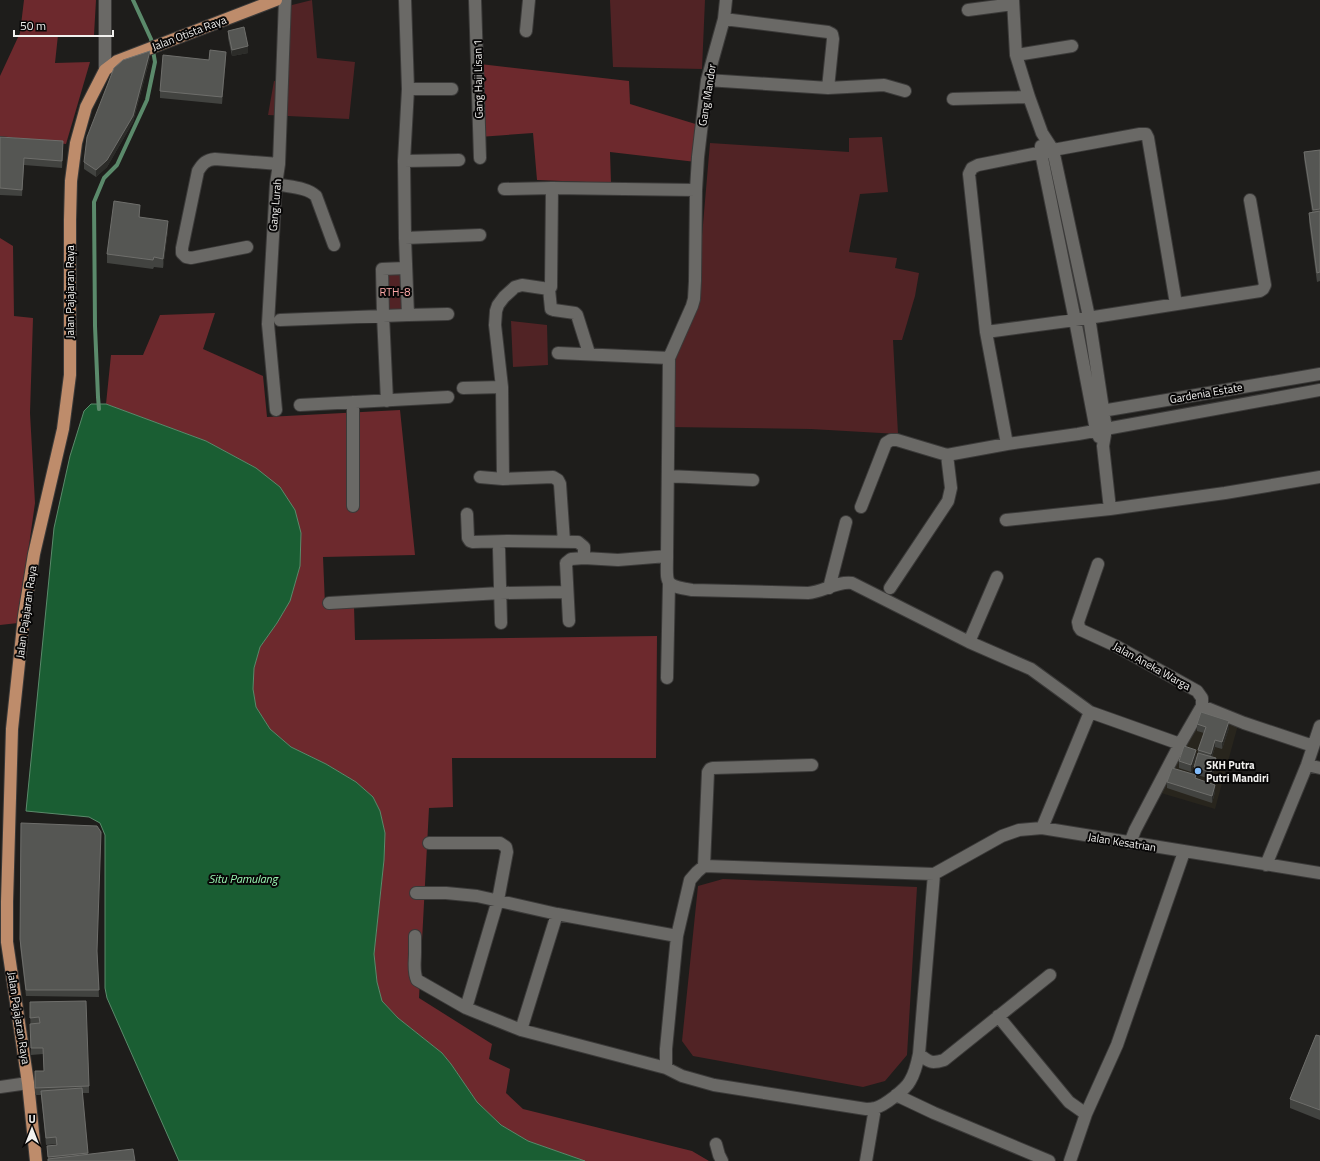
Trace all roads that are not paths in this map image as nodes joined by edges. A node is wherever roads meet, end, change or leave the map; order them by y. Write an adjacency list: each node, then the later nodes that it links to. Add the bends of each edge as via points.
1 (105, 0): 14 (street)
2 (276, 0): 14 (main road, Jalan Otista Raya, via 117,61)
3 (285, 0): 28 (street, Gang Lurah)
4 (405, 0): 17 (street)
5 (475, 0): 25 (street, Gang Haji Lisan 1)
6 (529, 0): 11 (street)
7 (726, 0): 10 (street, Gang Mandor)
8 (1013, 2): 9 (street); 13 (street)
9 (968, 10)
10 (724, 19): 15 (street, Gang Mandor); 16 (street, via 832,34)
11 (526, 31)
12 (1072, 46): 13 (street)
13 (1016, 55): 20 (street)
14 (105, 70): 112 (main road, Jalan Pajajaran Raya, via 86,107 76,143 71,181 70,375 63,429 34,554 18,662 12,729)
15 (707, 80): 16 (street); 32 (street, Gang Mandor)
16 (828, 88): 19 (street, via 884,85)
17 (408, 89): 18 (street); 27 (street)
18 (452, 89)
19 (906, 91)
20 (1029, 98): 21 (street); 22 (street)
21 (953, 99)
22 (1042, 132): 23 (street); 24 (street)
23 (1053, 150): 24 (street); 40 (street, via 1146,134); 44 (street)
24 (1040, 153): 46 (street); 47 (street, via 978,165 972,168 969,174)
25 (480, 158)
26 (459, 160): 27 (street)
27 (404, 161): 35 (street)
28 (279, 164): 29 (street, Gang Lurah); 37 (street, via 215,159 202,164 198,171 182,253 191,258)
29 (276, 184): 36 (street, via 306,190 316,196); 59 (street, Gang Lurah, via 268,324)
30 (552, 188): 31 (street); 32 (street); 39 (street)
31 (504, 190)
32 (696, 190): 50 (street, Gang Mandor, via 694,299)
33 (1250, 200): 40 (street, via 1265,285 1263,289)
34 (480, 235): 35 (street)
35 (405, 238): 38 (street)
36 (334, 245)
37 (247, 247)
38 (406, 268): 42 (street, via 382,269); 43 (street)
39 (550, 289): 49 (street, via 551,309 577,315); 52 (street, via 516,286 498,305 495,325)
40 (1176, 304): 44 (street)
41 (448, 314): 43 (street)
42 (383, 315): 43 (street); 45 (street); 56 (street)
43 (408, 315)
44 (1089, 317): 46 (street); 60 (street)
45 (280, 320)
46 (1075, 320): 47 (street); 60 (street)
47 (986, 332): 62 (street)
48 (558, 353): 49 (street)
49 (589, 353): 50 (street)
50 (669, 358): 64 (street)
51 (1320, 374): 60 (street, Gardenia Estate)
52 (502, 387): 53 (street); 67 (street)
53 (463, 388)
54 (1320, 390): 61 (street, Gardenia Estate)
55 (448, 397): 56 (street)
56 (388, 401): 57 (street)
57 (353, 402): 58 (street); 69 (street)
58 (300, 405)
59 (276, 410)
60 (1098, 412): 61 (street)
61 (1101, 430): 62 (street, Gardenia Estate); 71 (street)
62 (1007, 444): 63 (street, Gardenia Estate)
63 (947, 455): 70 (street, via 897,440 886,443); 83 (street, via 951,488 948,501)
64 (668, 476): 68 (street); 77 (street)
65 (480, 477): 67 (street)
66 (1320, 477): 71 (street)
67 (503, 479): 75 (street, via 553,477 558,480)
68 (753, 480)
69 (353, 506)
70 (861, 507)
71 (1110, 509): 73 (street)
72 (467, 514): 75 (street, via 468,538 473,542)
73 (1006, 520)
74 (846, 522): 82 (street)
75 (564, 542): 78 (street, via 582,544)
76 (499, 549): 85 (street)
77 (666, 556): 78 (street, via 618,560); 81 (street)
78 (584, 558): 84 (street, via 571,559 566,564)
79 (1098, 564): 91 (street, Jalan Aneka Warga, via 1078,622 1081,630 1116,646 1197,691 1202,698)
80 (997, 577): 89 (street)
81 (668, 583): 82 (street, via 674,587 692,590 746,592 808,593); 90 (street)
82 (829, 588): 89 (street, via 852,583)
83 (890, 588)
84 (567, 592): 85 (street); 87 (street)
85 (500, 593): 86 (street); 88 (street)
86 (329, 603)
87 (569, 621)
88 (501, 623)
89 (969, 642): 92 (street, via 1031,669)
90 (666, 678)
91 (1202, 706): 94 (street); 95 (street)
92 (1090, 712): 94 (street); 99 (street)
93 (1320, 726): 95 (street)
94 (1180, 744): 101 (street)
95 (1313, 746): 97 (street)
96 (812, 765): 104 (street, via 710,769)
97 (1307, 765): 98 (street); 103 (street)
98 (1320, 768)
99 (1042, 828): 101 (street, Jalan Kesatrian); 106 (street, Jalan Kesatrian, via 1019,830 1002,836)
100 (429, 843): 108 (street, via 500,843 506,847)
101 (1130, 843): 102 (street, Jalan Kesatrian)
102 (1184, 852): 103 (street, Jalan Kesatrian); 123 (street, via 1117,1045)
103 (1266, 865): 105 (street, Jalan Kesatrian)
104 (704, 866): 106 (street); 111 (street, via 690,880)
105 (1320, 873)
106 (934, 874): 117 (street)
107 (416, 893): 108 (street, via 462,894)
108 (498, 900): 109 (street); 114 (street)
109 (557, 914): 111 (street); 116 (street)
110 (415, 936): 114 (street, via 414,974 417,980)
111 (677, 936): 118 (street)
112 (4, 941): 119 (main road, Jalan Pajajaran Raya)
113 (1050, 975): 115 (street)
114 (466, 1008): 116 (street)
115 (998, 1016): 117 (street, via 944,1060 930,1062); 123 (street, via 1069,1102)
116 (521, 1030): 118 (street)
117 (919, 1054): 121 (street, via 910,1083)
118 (666, 1068): 122 (street, via 682,1076 714,1085 866,1109)
119 (28, 1082): 120 (street); 125 (main road, Jalan Pajajaran Raya)
120 (0, 1087)
121 (896, 1095): 122 (street); 128 (street)
122 (875, 1108): 127 (street)
123 (1086, 1114): 129 (street)
124 (716, 1144): 126 (street)
125 (36, 1161)
126 (722, 1161)
127 (866, 1161)
128 (1049, 1161)
129 (1070, 1161)

